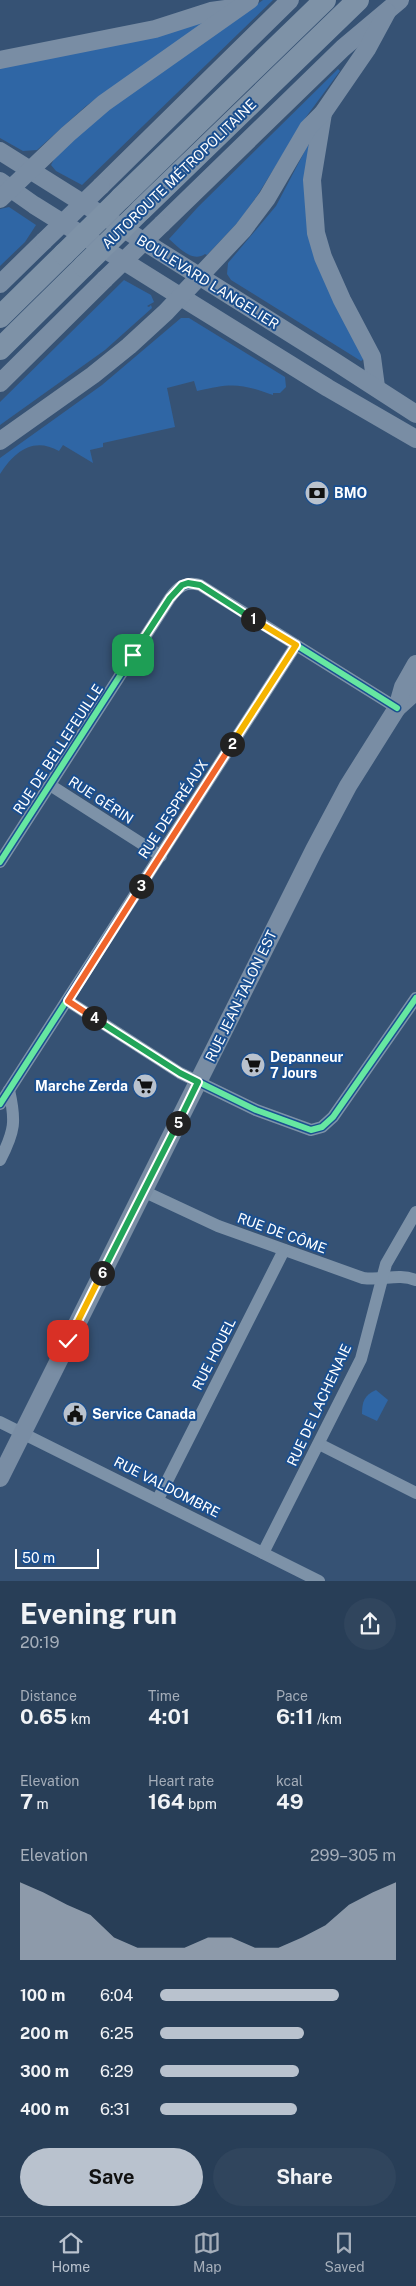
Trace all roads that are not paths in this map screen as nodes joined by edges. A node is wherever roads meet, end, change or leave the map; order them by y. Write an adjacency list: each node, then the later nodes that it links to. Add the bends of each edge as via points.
1 (290, 0): 12 (main road, bridge)
2 (325, 0): 14 (highway, AUTOROUTE MÉTROPOLITAINE, bridge)
3 (358, 0): 15 (highway, AUTOROUTE MÉTROPOLITAINE, bridge)
4 (246, 3): 6 (main road, via 155,29); 9 (main road, via 104,103)
5 (393, 6): 7 (main road, via 368,49); 16 (main road, bridge, via 343,48)
6 (0, 60)
7 (323, 113): 11 (main road, via 308,128 256,214); 17 (main road, via 312,180 316,233 342,300 372,357)
8 (0, 151): 9 (main road, BOULEVARD LANGELIER)
9 (30, 171): 10 (main road); 11 (main road, BOULEVARD LANGELIER)
10 (4, 190): 13 (main road, BOULEVARD LANGELIER)
11 (199, 276): 13 (main road); 17 (main road, BOULEVARD LANGELIER)
12 (0, 284)
13 (180, 296): 19 (main road, BOULEVARD LANGELIER); 20 (main road, via 100,369)
14 (0, 317)
15 (0, 349)
16 (0, 383)
17 (376, 387): 18 (main road, BOULEVARD LANGELIER)
18 (416, 414)
19 (416, 439)
20 (0, 441)
21 (296, 645): 24 (street, RUE DE BELLEFEUILLE); 25 (street, RUE DE BELLEFEUILLE, via 200,585 182,585 170,598); 26 (street, RUE DESPRÉAUX)
22 (416, 664): 24 (main road, RUE JEAN-TALON EST, via 403,687)
23 (416, 691): 24 (main road, RUE JEAN-TALON EST)
24 (397, 708): 30 (main road, RUE JEAN-TALON EST, via 335,809)
25 (50, 785): 26 (street, RUE GÉRIN); 27 (street, RUE DE BELLEFEUILLE)
26 (161, 856): 29 (street, RUE DESPRÉAUX)
27 (0, 862)
28 (416, 998): 30 (street, via 333,1117 317,1129 304,1128 256,1110)
29 (68, 1001): 30 (street); 31 (street, RUE DESPRÉAUX)
30 (198, 1082): 34 (main road, RUE JEAN-TALON EST)
31 (9, 1090): 32 (street, RUE DESPRÉAUX); 33 (street, via 14,1125)
32 (0, 1104)
33 (0, 1160)
34 (143, 1191): 36 (street, RUE DE CÔME, via 202,1220); 40 (main road, RUE JEAN-TALON EST)
35 (416, 1212): 37 (street, RUE DE LACHENAIE)
36 (284, 1250): 37 (street, RUE DE CÔME, via 363,1278); 44 (street, RUE HOUEL)
37 (381, 1279): 38 (street, RUE DE CÔME, via 404,1276); 41 (street, RUE DE LACHENAIE, via 361,1359)
38 (416, 1280)
39 (0, 1422): 40 (street, RUE VALDOMBRE)
40 (22, 1433): 42 (main road, RUE JEAN-TALON EST); 44 (street, RUE VALDOMBRE)
41 (318, 1444): 43 (street); 45 (street, RUE DE LACHENAIE)
42 (0, 1478)
43 (416, 1493)
44 (158, 1500): 45 (street, RUE VALDOMBRE)
45 (264, 1553): 46 (street, RUE VALDOMBRE)
46 (319, 1581)

